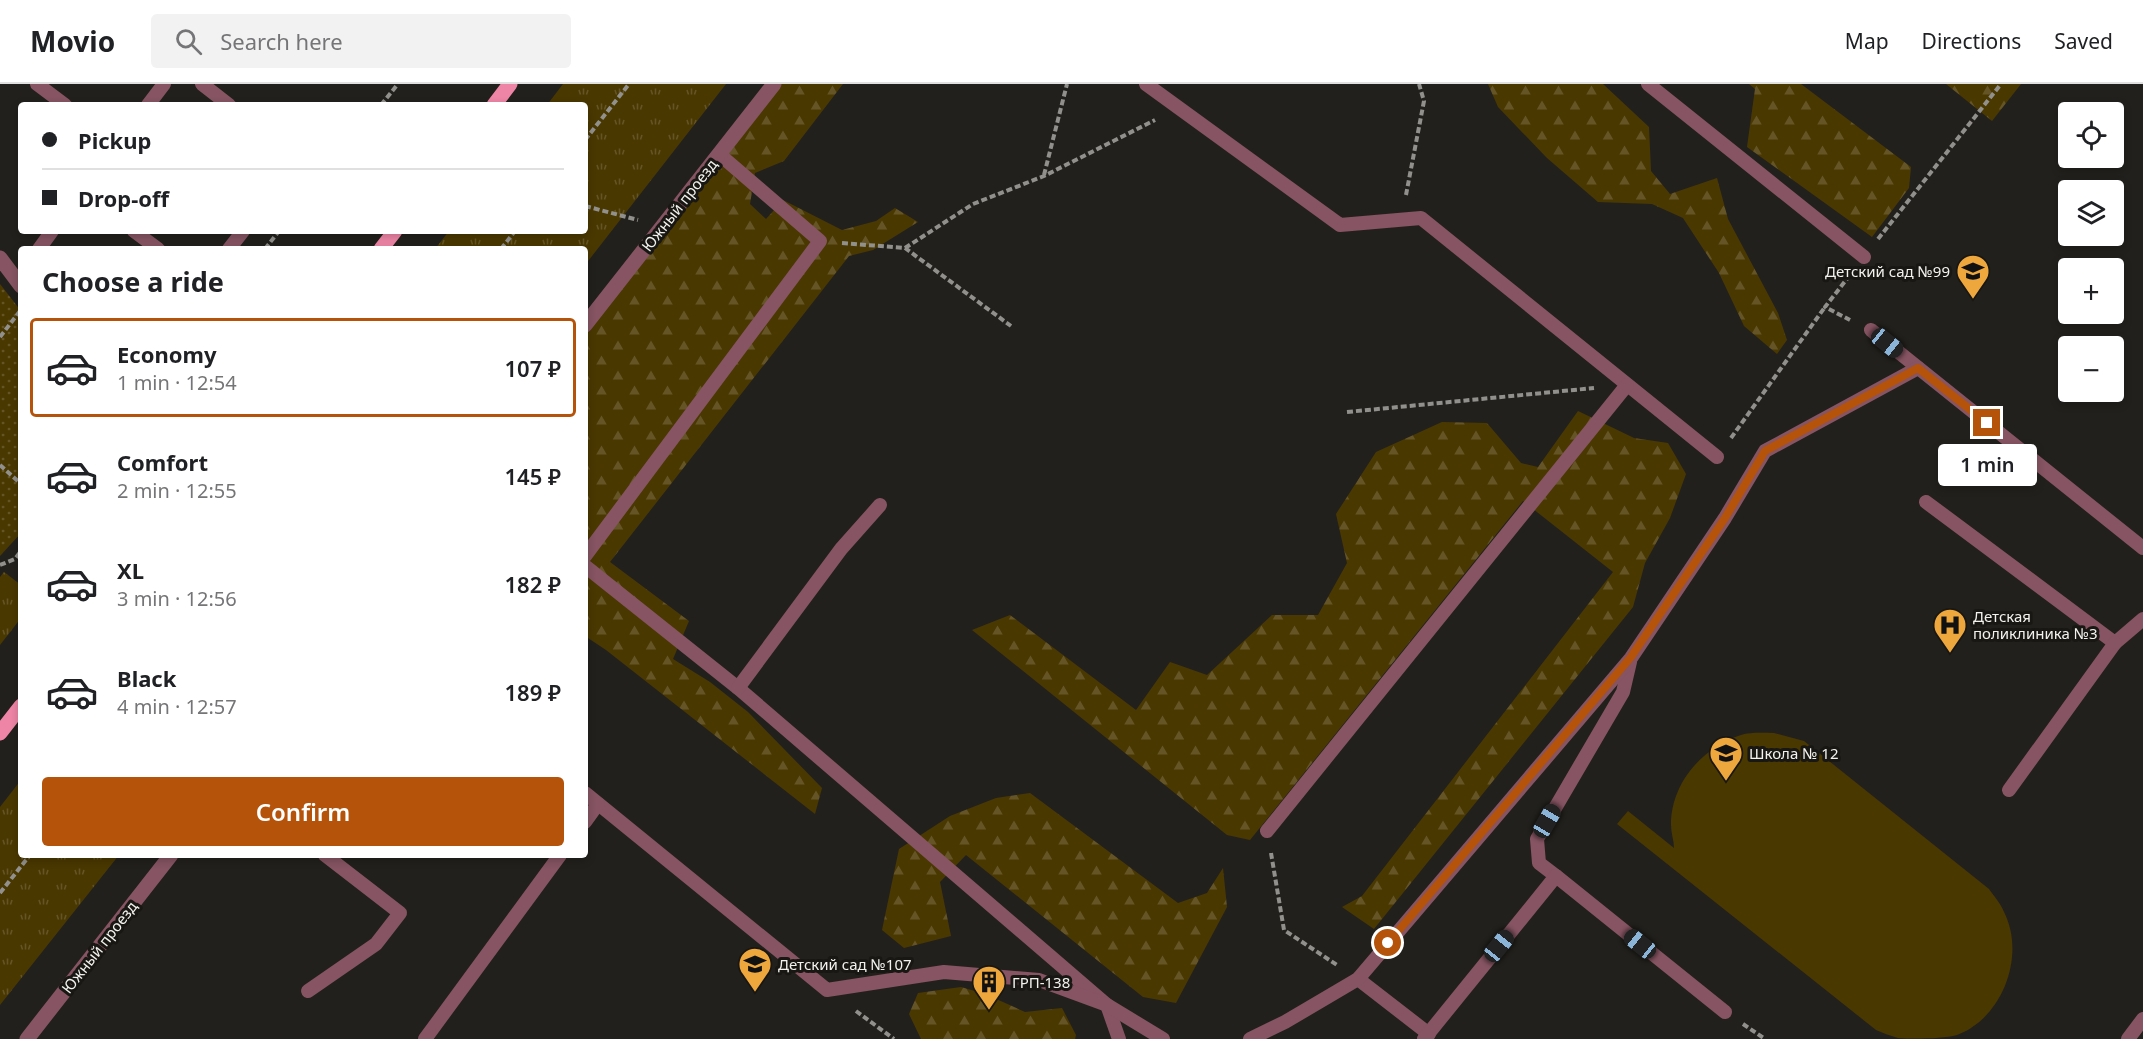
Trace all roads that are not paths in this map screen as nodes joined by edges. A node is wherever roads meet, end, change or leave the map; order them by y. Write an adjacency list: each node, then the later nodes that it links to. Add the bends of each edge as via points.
1 (37, 84): 8 (lane)
2 (164, 84): 9 (lane)
3 (202, 84): 10 (lane)
4 (510, 84): 11 (main road)
5 (774, 84): 12 (street, Южный проезд)
6 (1146, 84): 25 (lane, via 1340,225 1421,218)
7 (1648, 84): 19 (lane)
8 (61, 102)
9 (150, 102)
10 (225, 102)
11 (496, 102)
12 (719, 154): 22 (street, Южный проезд); 30 (lane, via 820,241)
13 (138, 234): 16 (lane)
14 (241, 234): 17 (lane)
15 (393, 234): 18 (main road)
16 (154, 246)
17 (231, 246)
18 (383, 246)
19 (1864, 257)
20 (0, 258): 21 (street)
21 (18, 279)
22 (588, 321)
23 (1871, 330): 24 (lane)
24 (1918, 368): 29 (lane); 34 (lane, via 1765,451 1725,518)
25 (1627, 385): 26 (lane); 42 (lane)
26 (1717, 457)
27 (1926, 502): 33 (lane)
28 (880, 506): 35 (lane, via 841,549)
29 (2143, 548)
30 (588, 552)
31 (588, 568): 35 (lane)
32 (2143, 619): 33 (lane)
33 (2115, 643): 38 (lane)
34 (1631, 657): 46 (lane, via 1623,692 1537,839 1539,863); 47 (lane)
35 (738, 688): 49 (lane)
36 (18, 710): 37 (main road)
37 (0, 733)
38 (2009, 790)
39 (588, 796): 40 (lane)
40 (598, 804): 41 (lane); 49 (lane, via 827,990 944,972 1039,980)
41 (588, 818)
42 (1267, 831)
43 (169, 858): 53 (street, Южный проезд)
44 (328, 858): 48 (lane, via 400,913 376,944)
45 (558, 858): 54 (lane)
46 (1556, 876): 50 (lane); 52 (lane)
47 (1358, 979): 52 (lane); 57 (lane)
48 (308, 991)
49 (1107, 1005): 55 (lane); 56 (lane)
50 (1725, 1012)
51 (2143, 1019): 58 (lane)
52 (1426, 1036)
53 (27, 1039)
54 (425, 1039)
55 (1119, 1039)
56 (1163, 1039)
57 (1250, 1039)
58 (2128, 1039)

